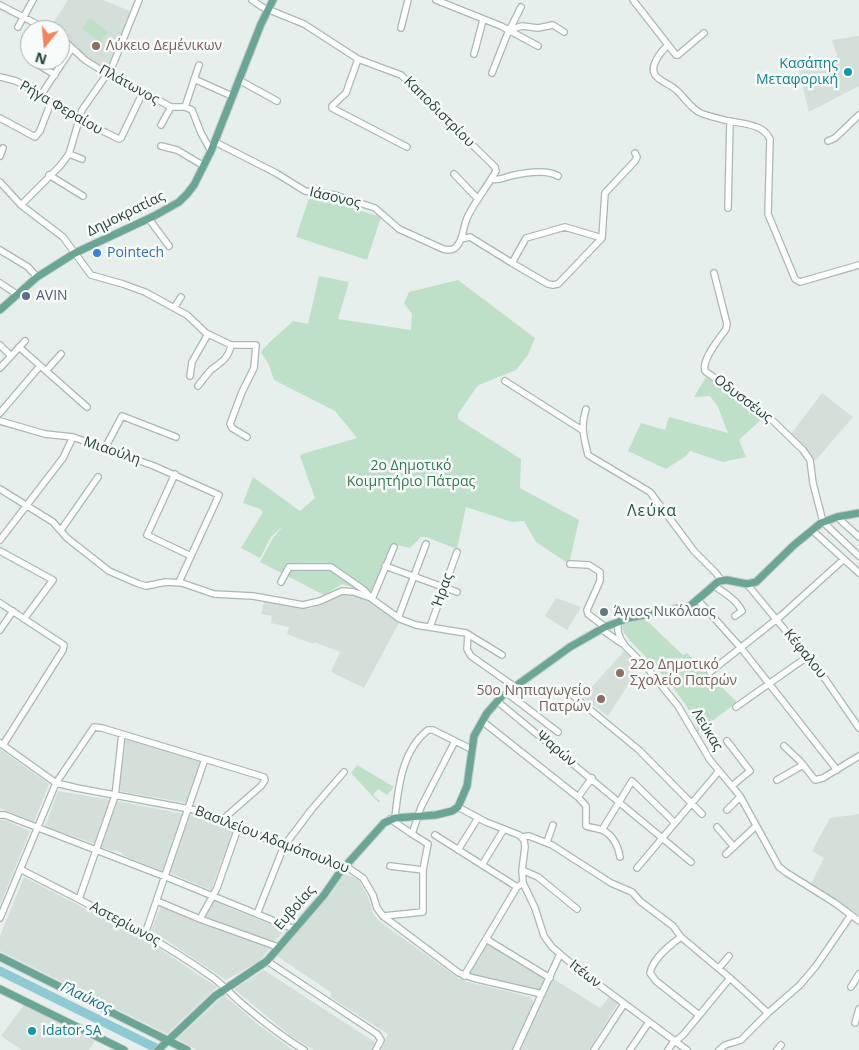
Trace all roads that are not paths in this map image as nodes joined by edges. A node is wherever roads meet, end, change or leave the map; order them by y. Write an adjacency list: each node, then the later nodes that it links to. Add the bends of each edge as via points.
1 (33, 0): 11 (street)
2 (139, 0): 28 (street)
3 (252, 0): 10 (street, Καποδιστρίου)
4 (273, 0): 10 (main road, Δημοκρατίας)
5 (408, 0): 15 (street)
6 (436, 0): 13 (street)
7 (633, 0): 20 (street)
8 (2, 5): 11 (street)
9 (521, 7): 16 (street)
10 (268, 9): 23 (street, Καποδιστρίου, via 304,24); 31 (main road, Δημοκρατίας)
11 (23, 17): 12 (street); 14 (street)
12 (29, 20)
13 (483, 20): 16 (street); 22 (street)
14 (18, 27)
15 (401, 28)
16 (509, 30): 17 (street, via 522,26 538,28 553,25); 19 (street); 26 (street)
17 (564, 32)
18 (704, 34): 20 (street, via 678,55)
19 (538, 46)
20 (667, 46): 42 (street, via 656,61 656,76 675,88 696,111)
21 (72, 48): 27 (street); 28 (street, Πλάτωνος)
22 (474, 54)
23 (358, 59): 47 (street, via 346,93 332,108); 58 (street, Καποδιστρίου, via 404,77 495,167 496,172)
24 (199, 65): 30 (street)
25 (46, 70): 27 (street)
26 (492, 73)
27 (54, 75): 33 (street)
28 (107, 75): 32 (street, Πλάτωνος); 41 (street)
29 (0, 77): 33 (street, Ρήγα Φεραίου, via 16,81)
30 (194, 79): 34 (street); 38 (street)
31 (239, 80): 34 (main road, Δημοκρατίας); 35 (street)
32 (143, 92): 37 (street, Πλάτωνος); 41 (street, Ρήγα Φεραίου, via 121,138 116,139)
33 (41, 95): 36 (street, Ρήγα Φεραίου)
34 (232, 96): 44 (main road, Δημοκρατίας)
35 (277, 101)
36 (51, 102): 40 (street, via 35,137); 41 (street, Ρήγα Φεραίου)
37 (171, 107): 38 (street, Πλάτωνος); 43 (street)
38 (185, 107): 49 (street, via 192,110)
39 (859, 115): 45 (street)
40 (0, 118)
41 (79, 119): 51 (street)
42 (730, 121): 63 (street); 71 (street, via 755,127 770,139 768,214 795,279 800,282)
43 (161, 125)
44 (215, 142): 49 (main road, Δημοκρατίας); 66 (street, Ιάσονος, via 305,191 334,195 375,208 399,228 443,249 455,249)
45 (828, 142)
46 (161, 146): 54 (street, via 177,150)
47 (407, 147)
48 (3, 148): 52 (street)
49 (211, 151): 54 (main road, Δημοκρατίας)
50 (636, 153): 65 (street, via 635,162 606,193)
51 (69, 154): 53 (street); 56 (street)
52 (0, 156)
53 (82, 159)
54 (204, 166): 64 (main road, Δημοκρατίας, via 183,198)
55 (454, 174): 61 (street)
56 (49, 175): 60 (street); 62 (street)
57 (558, 176): 58 (street, via 546,173)
58 (491, 179): 61 (street)
59 (1, 183): 62 (street)
60 (83, 196)
61 (478, 198): 66 (street, via 464,224)
62 (22, 205): 69 (street, via 63,237)
63 (728, 208)
64 (149, 219): 67 (street); 69 (main road, Δημοκρατίας)
65 (602, 238): 70 (street, via 565,226 526,238); 70 (street, via 558,284 548,284)
66 (461, 239): 70 (street, via 470,237)
67 (169, 246)
68 (0, 250): 73 (street)
69 (75, 253): 73 (main road, Δημοκρατίας); 77 (street, via 91,274 145,292)
70 (512, 263)
71 (859, 265)
72 (714, 272): 107 (street, Οδυσσέως, via 727,324 706,360 705,371 769,417 803,450 810,460)
73 (38, 277): 75 (main road, Δημοκρατίας)
74 (0, 283): 75 (street)
75 (18, 295): 78 (main road, Δημοκρατίας)
76 (181, 297): 77 (street)
77 (174, 308): 79 (street)
78 (0, 310)
79 (208, 334): 82 (street); 89 (street, via 192,362)
80 (25, 341): 83 (street)
81 (0, 345): 85 (street)
82 (231, 345): 91 (street, via 223,361); 99 (street, via 256,345 254,368 230,424)
83 (19, 347): 85 (street); 86 (street)
84 (61, 354): 88 (street)
85 (11, 356): 87 (street)
86 (40, 366): 88 (street); 94 (street)
87 (0, 368)
88 (46, 371): 92 (street)
89 (190, 376)
90 (505, 381): 96 (street)
91 (198, 386)
92 (87, 408)
93 (586, 409): 96 (street)
94 (0, 413)
95 (0, 421): 97 (street, Μιαούλη, via 47,434)
96 (582, 430): 123 (street, via 588,455 650,492 694,551)
97 (73, 437): 100 (street, Μιαούλη); 104 (street, via 63,458)
98 (176, 437): 100 (street, via 122,416)
99 (247, 437)
100 (105, 448): 101 (street, Μιαούλη)
101 (175, 474): 116 (street, Μιαούλη, via 219,495); 116 (street, via 147,535)
102 (98, 477): 108 (street)
103 (0, 489): 104 (street)
104 (27, 506): 108 (street); 111 (street)
105 (859, 512): 106 (main road)
106 (838, 517): 107 (main road); 110 (street)
107 (824, 522): 109 (main road); 117 (street)
108 (61, 530): 124 (street, via 109,571 132,582 146,586)
109 (812, 530): 118 (street); 126 (main road, via 758,581)
110 (859, 536)
111 (0, 540)
112 (426, 544): 122 (street)
113 (394, 547): 120 (street)
114 (0, 551): 136 (street, via 53,580)
115 (457, 552): 128 (street, Ήρας)
116 (191, 556): 124 (street)
117 (859, 556)
118 (844, 559): 121 (street); 137 (street)
119 (570, 564): 140 (street, via 589,565 600,572 599,585 587,610)
120 (386, 566): 122 (street); 130 (street)
121 (859, 573)
122 (413, 577): 128 (street); 135 (street)
123 (721, 580): 126 (main road); 127 (main road)
124 (179, 582): 130 (street, via 214,594 252,596 301,605 320,601 342,590)
125 (281, 582): 130 (street, via 290,567 331,567)
126 (748, 584): 137 (street, Κέφαλου)
127 (713, 585): 131 (main road); 134 (street, via 741,608 742,611)
128 (444, 587): 129 (street); 139 (street, Ήρας)
129 (458, 592)
130 (372, 598): 135 (street)
131 (698, 600): 138 (main road, via 682,608); 144 (street)
132 (0, 603): 133 (street)
133 (13, 611): 136 (street); 141 (street)
134 (735, 616)
135 (398, 618): 139 (street)
136 (24, 619): 160 (street, via 64,647)
137 (777, 620): 144 (street); 146 (street, Κέφαλου)
138 (618, 622): 140 (main road); 143 (street, Λεύκας, via 618,634)
139 (430, 627): 142 (street)
140 (603, 628): 143 (street); 149 (main road, via 570,647)
141 (0, 630)
142 (468, 634): 145 (street); 149 (street, via 470,656)
143 (625, 646): 167 (street, Λεύκας, via 685,715)
144 (741, 648): 147 (street); 148 (street)
145 (502, 655)
146 (807, 656): 148 (street); 155 (street, Κέφαλου)
147 (710, 672)
148 (768, 682): 153 (street); 166 (street)
149 (515, 687): 151 (main road)
150 (565, 689): 177 (street, via 634,746)
151 (507, 693): 152 (main road); 156 (street)
152 (497, 701): 154 (main road); 169 (street, Ψαρών)
153 (736, 707)
154 (482, 721): 162 (main road); 174 (street)
155 (859, 728)
156 (558, 732)
157 (122, 734): 164 (street); 171 (street, via 94,727); 173 (street)
158 (455, 741): 162 (street); 183 (street); 185 (street, via 433,730 428,730 421,737 400,778)
159 (727, 741): 172 (street, via 750,771)
160 (2, 744): 171 (street, Βασιλείου Αδαμόπουλου)
161 (784, 746): 165 (street)
162 (471, 749): 178 (main road, via 467,786)
163 (859, 756): 166 (street)
164 (205, 759): 179 (street); 186 (street, via 265,778)
165 (803, 765): 166 (street, via 815,780); 170 (street)
166 (837, 770)
167 (719, 771): 172 (street, Λεύκας); 177 (street)
168 (344, 772): 200 (street)
169 (592, 778): 174 (street); 176 (street, Ψαρών)
170 (777, 780)
171 (56, 783): 173 (street, Βασιλείου Αδαμόπουλου); 191 (street)
172 (732, 786): 175 (street, Λεύκας)
173 (115, 796): 179 (street, Βασιλείου Αδαμόπουλου); 202 (street)
174 (578, 797): 194 (street, via 585,803 586,826)
175 (740, 797): 180 (street); 189 (street, Λεύκας)
176 (619, 802): 187 (street, via 634,781); 194 (street); 198 (street, Ψαρών)
177 (692, 803): 181 (street); 187 (street)
178 (458, 807): 183 (main road, via 444,813); 184 (street)
179 (188, 808): 186 (street, Βασιλείου Αδαμόπουλου); 214 (street)
180 (727, 810)
181 (702, 814)
182 (0, 815): 191 (street)
183 (417, 817): 185 (main road); 195 (street)
184 (478, 818): 193 (street); 203 (street)
185 (393, 819): 195 (street); 209 (main road, Ευβοίας, via 380,827)
186 (222, 821): 192 (street, Βασιλείου Αδαμόπουλου)
187 (675, 823): 198 (street)
188 (553, 826): 199 (street)
189 (756, 826): 201 (street); 221 (street, Λεύκας, via 783,871)
190 (716, 827): 201 (street)
191 (37, 828): 202 (street); 211 (street)
192 (238, 828): 200 (street, Βασιλείου Αδαμόπουλου); 216 (street)
193 (504, 829): 197 (street); 207 (street)
194 (602, 830): 205 (street, via 615,841)
195 (412, 834): 212 (street, via 428,844)
196 (435, 835): 203 (street)
197 (521, 837): 199 (street); 213 (street, Ιτέων, via 525,847)
198 (662, 838): 206 (street, Ψαρών); 210 (street)
199 (547, 842): 228 (street, via 610,883 632,892 673,926)
200 (284, 846): 209 (street, Βασιλείου Αδαμόπουλου); 220 (street)
201 (734, 847): 204 (street)
202 (96, 850): 214 (street); 217 (street)
203 (458, 850): 207 (street)
204 (726, 854)
205 (620, 857)
206 (691, 862)
207 (482, 865): 215 (street)
208 (390, 866): 212 (street)
209 (345, 867): 222 (street, Βασιλείου Αδαμόπουλου, via 363,878); 226 (main road, Ευβοίας)
210 (636, 868)
211 (20, 869): 217 (street, Αστερίωνος); 223 (street)
212 (423, 870): 222 (street, via 423,912)
213 (522, 870): 215 (street, Ιτέων); 219 (street, via 538,877)
214 (166, 877): 216 (street); 218 (street)
215 (520, 885): 229 (street); 231 (street, Ιτέων, via 535,908 547,942)
216 (213, 896): 220 (street); 224 (street)
217 (79, 899): 227 (street, Αστερίωνος)
218 (157, 900): 224 (street); 227 (street)
219 (577, 909)
220 (257, 914): 226 (street)
221 (852, 915): 225 (street, Λεύκας); 246 (street, via 800,985)
222 (383, 916): 237 (street, Βασιλείου Αδαμόπουλου)
223 (0, 918)
224 (200, 919): 230 (street)
225 (859, 921)
226 (294, 929): 230 (main road, Ευβοίας)
227 (145, 934): 242 (street, Αστερίωνος)
228 (681, 937): 235 (street); 247 (street, via 666,949 650,973)
229 (486, 939): 237 (street); 238 (street)
230 (278, 947): 234 (main road, Ευβοίας)
231 (560, 954): 238 (street); 244 (street, Ιτέων)
232 (729, 956): 235 (street)
233 (0, 957): 250 (main road)
234 (267, 961): 242 (main road, Ευβοίας); 256 (street, via 378,1034 381,1040)
235 (719, 968): 239 (street)
236 (859, 974): 240 (street)
237 (464, 976): 243 (street, Βασιλείου Αδαμόπουλου)
238 (550, 978): 243 (street)
239 (730, 978): 246 (street); 247 (street)
240 (851, 987)
241 (0, 988): 252 (main road)
242 (225, 988): 250 (main road, Ευβοίας); 255 (street, Αστερίωνος, via 279,1034)
243 (542, 994): 257 (street)
244 (624, 1004): 248 (street, Ιτέων); 258 (street)
245 (859, 1009): 249 (street)
246 (768, 1013): 262 (street, via 741,1040)
247 (699, 1015): 251 (street)
248 (649, 1022): 251 (street, Ιτέων); 259 (street)
249 (855, 1023)
250 (166, 1041): 253 (main road, Ευβοίας); 254 (main road)
251 (676, 1042): 260 (street); 261 (street, Ιτέων)
252 (124, 1050)
253 (158, 1050)
254 (187, 1050)
255 (304, 1050)
256 (376, 1050)
257 (516, 1050)
258 (594, 1050)
259 (630, 1050)
260 (668, 1050)
261 (687, 1050)
262 (720, 1050)

